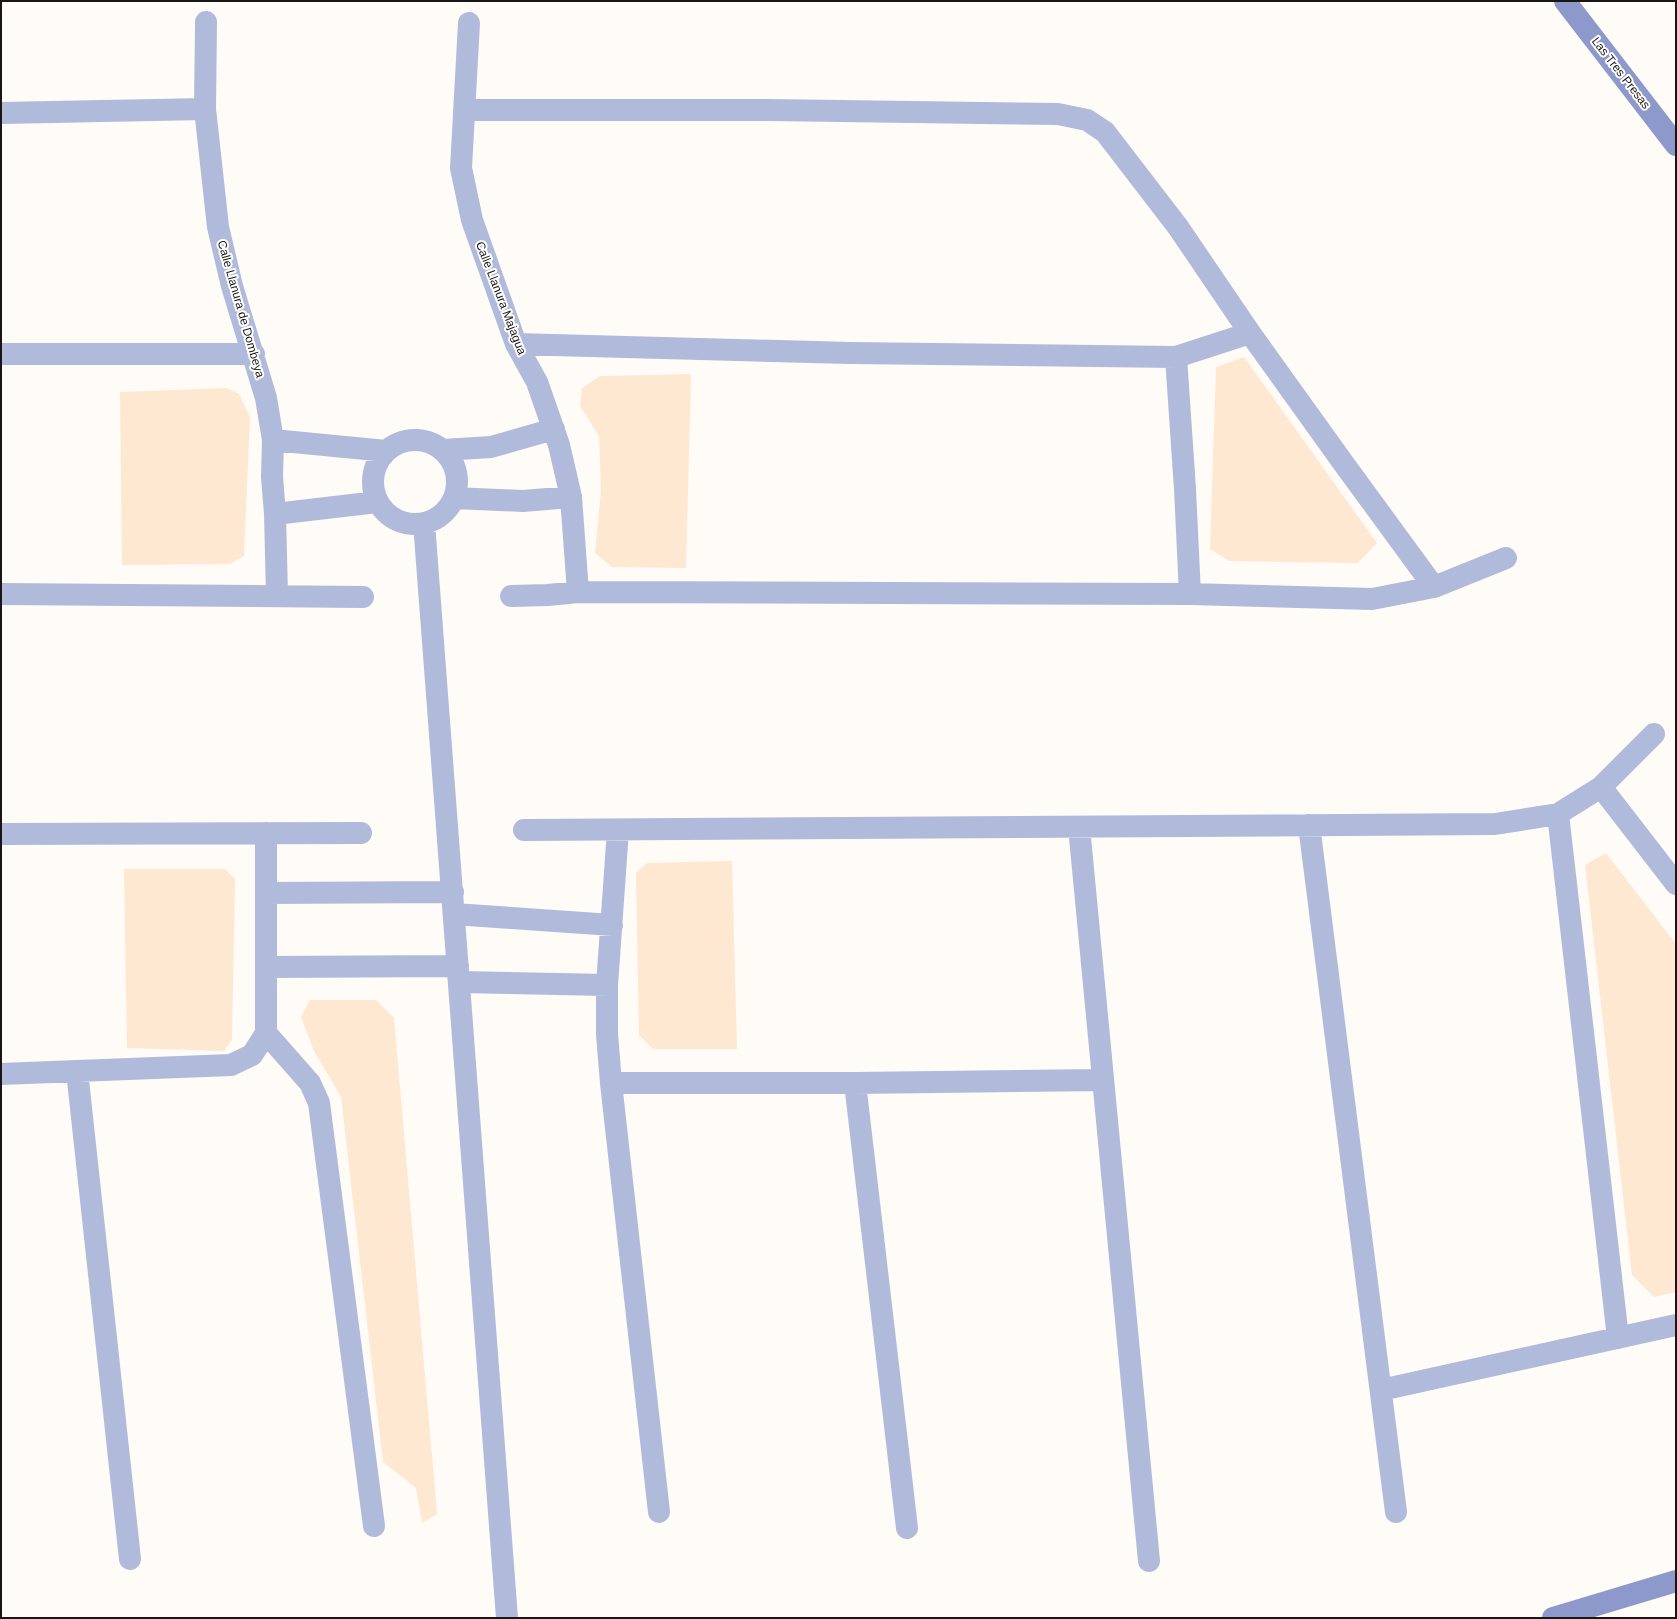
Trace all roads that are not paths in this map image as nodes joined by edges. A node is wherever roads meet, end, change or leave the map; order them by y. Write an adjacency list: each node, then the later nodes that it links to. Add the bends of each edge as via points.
1 (1565, 1): 7 (main road, Las Tres Presas)
2 (206, 22): 4 (street, Calle Llanura de Dombeya)
3 (470, 23): 5 (street, Calle Llanura Majagua)
4 (205, 109): 6 (street); 11 (street, Calle Llanura de Dombeya, via 218,227 232,286)
5 (465, 110): 8 (street, via 769,110 1058,114 1087,120 1105,132 1115,144 1178,227); 9 (street, Calle Llanura Majagua, via 461,168 472,220)
6 (1, 113)
7 (1676, 146)
8 (1250, 333): 12 (street); 23 (street)
9 (516, 344): 12 (street); 13 (street, Calle Llanura Majagua, via 537,382)
10 (1, 354): 11 (street)
11 (254, 354): 14 (street, Calle Llanura de Dombeya, via 266,398)
12 (1176, 358): 26 (street, via 1186,488)
13 (554, 429): 15 (street, via 491,447); 17 (street, Calle Llanura Majagua)
14 (273, 440): 16 (street); 20 (street, Calle Llanura de Dombeya, via 272,478)
15 (443, 450): 16 (street, via 420,439 396,444); 18 (street, via 456,472 457,486)
16 (386, 451): 19 (street, via 377,462 373,475 373,489)
17 (571, 497): 18 (street, via 523,500); 24 (street, Calle Llanura Majagua)
18 (454, 498): 21 (street, via 447,510 436,519)
19 (377, 502): 20 (street); 21 (street, via 397,521 410,525)
20 (275, 514): 27 (street, Calle Llanura de Dombeya)
21 (424, 523): 41 (street)
22 (1506, 558): 23 (street)
23 (1434, 587): 26 (street, via 1372,599)
24 (578, 592): 26 (street); 28 (street)
25 (1, 594): 27 (street)
26 (1190, 594)
27 (277, 596): 29 (street)
28 (511, 596)
29 (363, 597)
30 (1654, 734): 31 (street)
31 (1601, 787): 32 (street); 40 (street)
32 (1558, 814): 33 (street, via 1495,824); 55 (street)
33 (1309, 825): 34 (street); 56 (street)
34 (1079, 827): 36 (street); 51 (street)
35 (524, 830): 36 (street)
36 (618, 830): 44 (street)
37 (266, 833): 38 (street); 39 (street); 42 (street)
38 (361, 833)
39 (1, 834)
40 (1676, 884)
41 (453, 892): 42 (street); 43 (street)
42 (266, 893): 45 (street)
43 (454, 914): 44 (street); 46 (street)
44 (612, 925): 47 (street)
45 (266, 967): 46 (street); 48 (street)
46 (459, 974): 47 (street); 64 (street)
47 (607, 985): 52 (street)
48 (266, 1033): 49 (street, via 252,1055 231,1066); 59 (street, via 310,1083 319,1103)
49 (77, 1071): 50 (street); 61 (street)
50 (1, 1074)
51 (1102, 1080): 53 (street); 62 (street)
52 (611, 1083): 53 (street); 57 (street)
53 (855, 1083): 60 (street)
54 (1676, 1325): 55 (street)
55 (1618, 1338): 56 (street)
56 (1381, 1390): 58 (street)
57 (659, 1512)
58 (1396, 1512)
59 (374, 1526)
60 (907, 1528)
61 (130, 1559)
62 (1149, 1561)
63 (1676, 1581): 65 (main road)
64 (507, 1618)
65 (1553, 1618)

